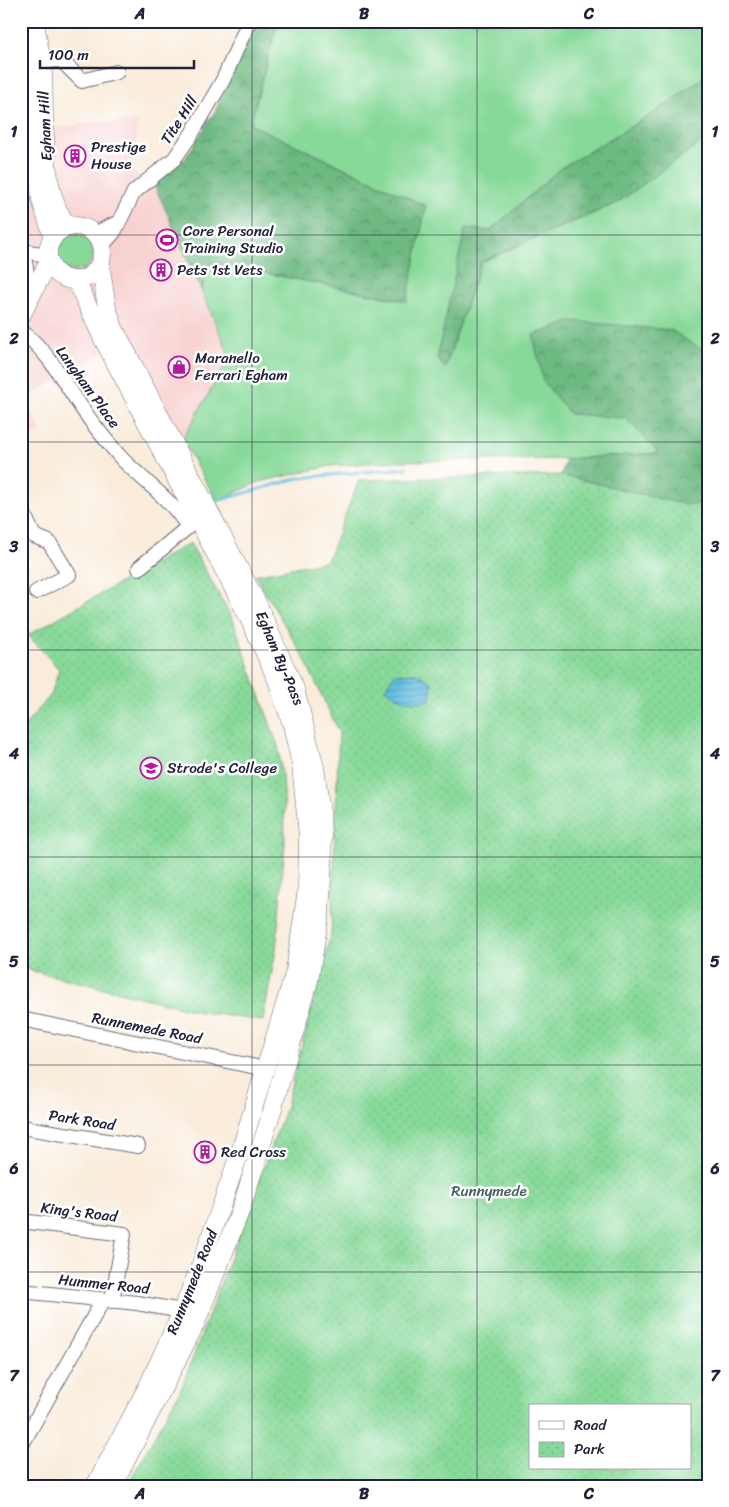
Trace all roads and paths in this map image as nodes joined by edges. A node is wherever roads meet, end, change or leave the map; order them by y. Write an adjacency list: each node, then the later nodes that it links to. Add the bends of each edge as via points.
1 (26, 21): 4 (main road, Egham Hill)
2 (34, 21): 4 (main road, Egham Hill)
3 (249, 21): 7 (street, Tite Hill, via 223,80 191,136 174,159 134,192 118,222)
4 (35, 62): 5 (street, via 61,60 82,81); 6 (main road, Egham Hill, via 50,184 57,207); 8 (main road, Egham Hill, via 33,129)
5 (117, 72)
6 (70, 227): 7 (main road, via 83,228); 8 (main road, via 62,230)
7 (98, 248): 10 (main road, via 92,274); 19 (main road, Egham By-Pass, via 107,308 114,328 265,620 295,689 310,741 322,833 320,914 309,981)
8 (50, 250): 9 (street); 10 (main road, via 57,272); 11 (main road)
9 (24, 251): 11 (street)
10 (70, 279): 11 (main road); 18 (main road, Egham By-Pass, via 248,616 277,680 292,726 305,794 307,889 295,971)
11 (31, 297): 12 (main road)
12 (21, 316)
13 (21, 331): 15 (street, Langham Place, via 50,360 98,431 123,459 154,479 188,527)
14 (21, 508): 16 (street, via 34,536 49,542 69,575)
15 (139, 568)
16 (36, 592)
17 (21, 1019): 18 (street, Runnemede Road)
18 (266, 1069): 25 (main road, Runnymede Road, via 213,1232)
19 (280, 1083): 28 (main road, Runnymede Road, via 220,1267 170,1377)
20 (21, 1127): 21 (street, Park Road)
21 (138, 1146)
22 (21, 1221): 24 (street, King's Road, via 124,1234)
23 (21, 1291): 24 (street, Hummer Road)
24 (107, 1300): 25 (street, Hummer Road); 26 (street)
25 (182, 1311): 27 (main road, Runnymede Road)
26 (21, 1446)
27 (95, 1486)
28 (113, 1486)

